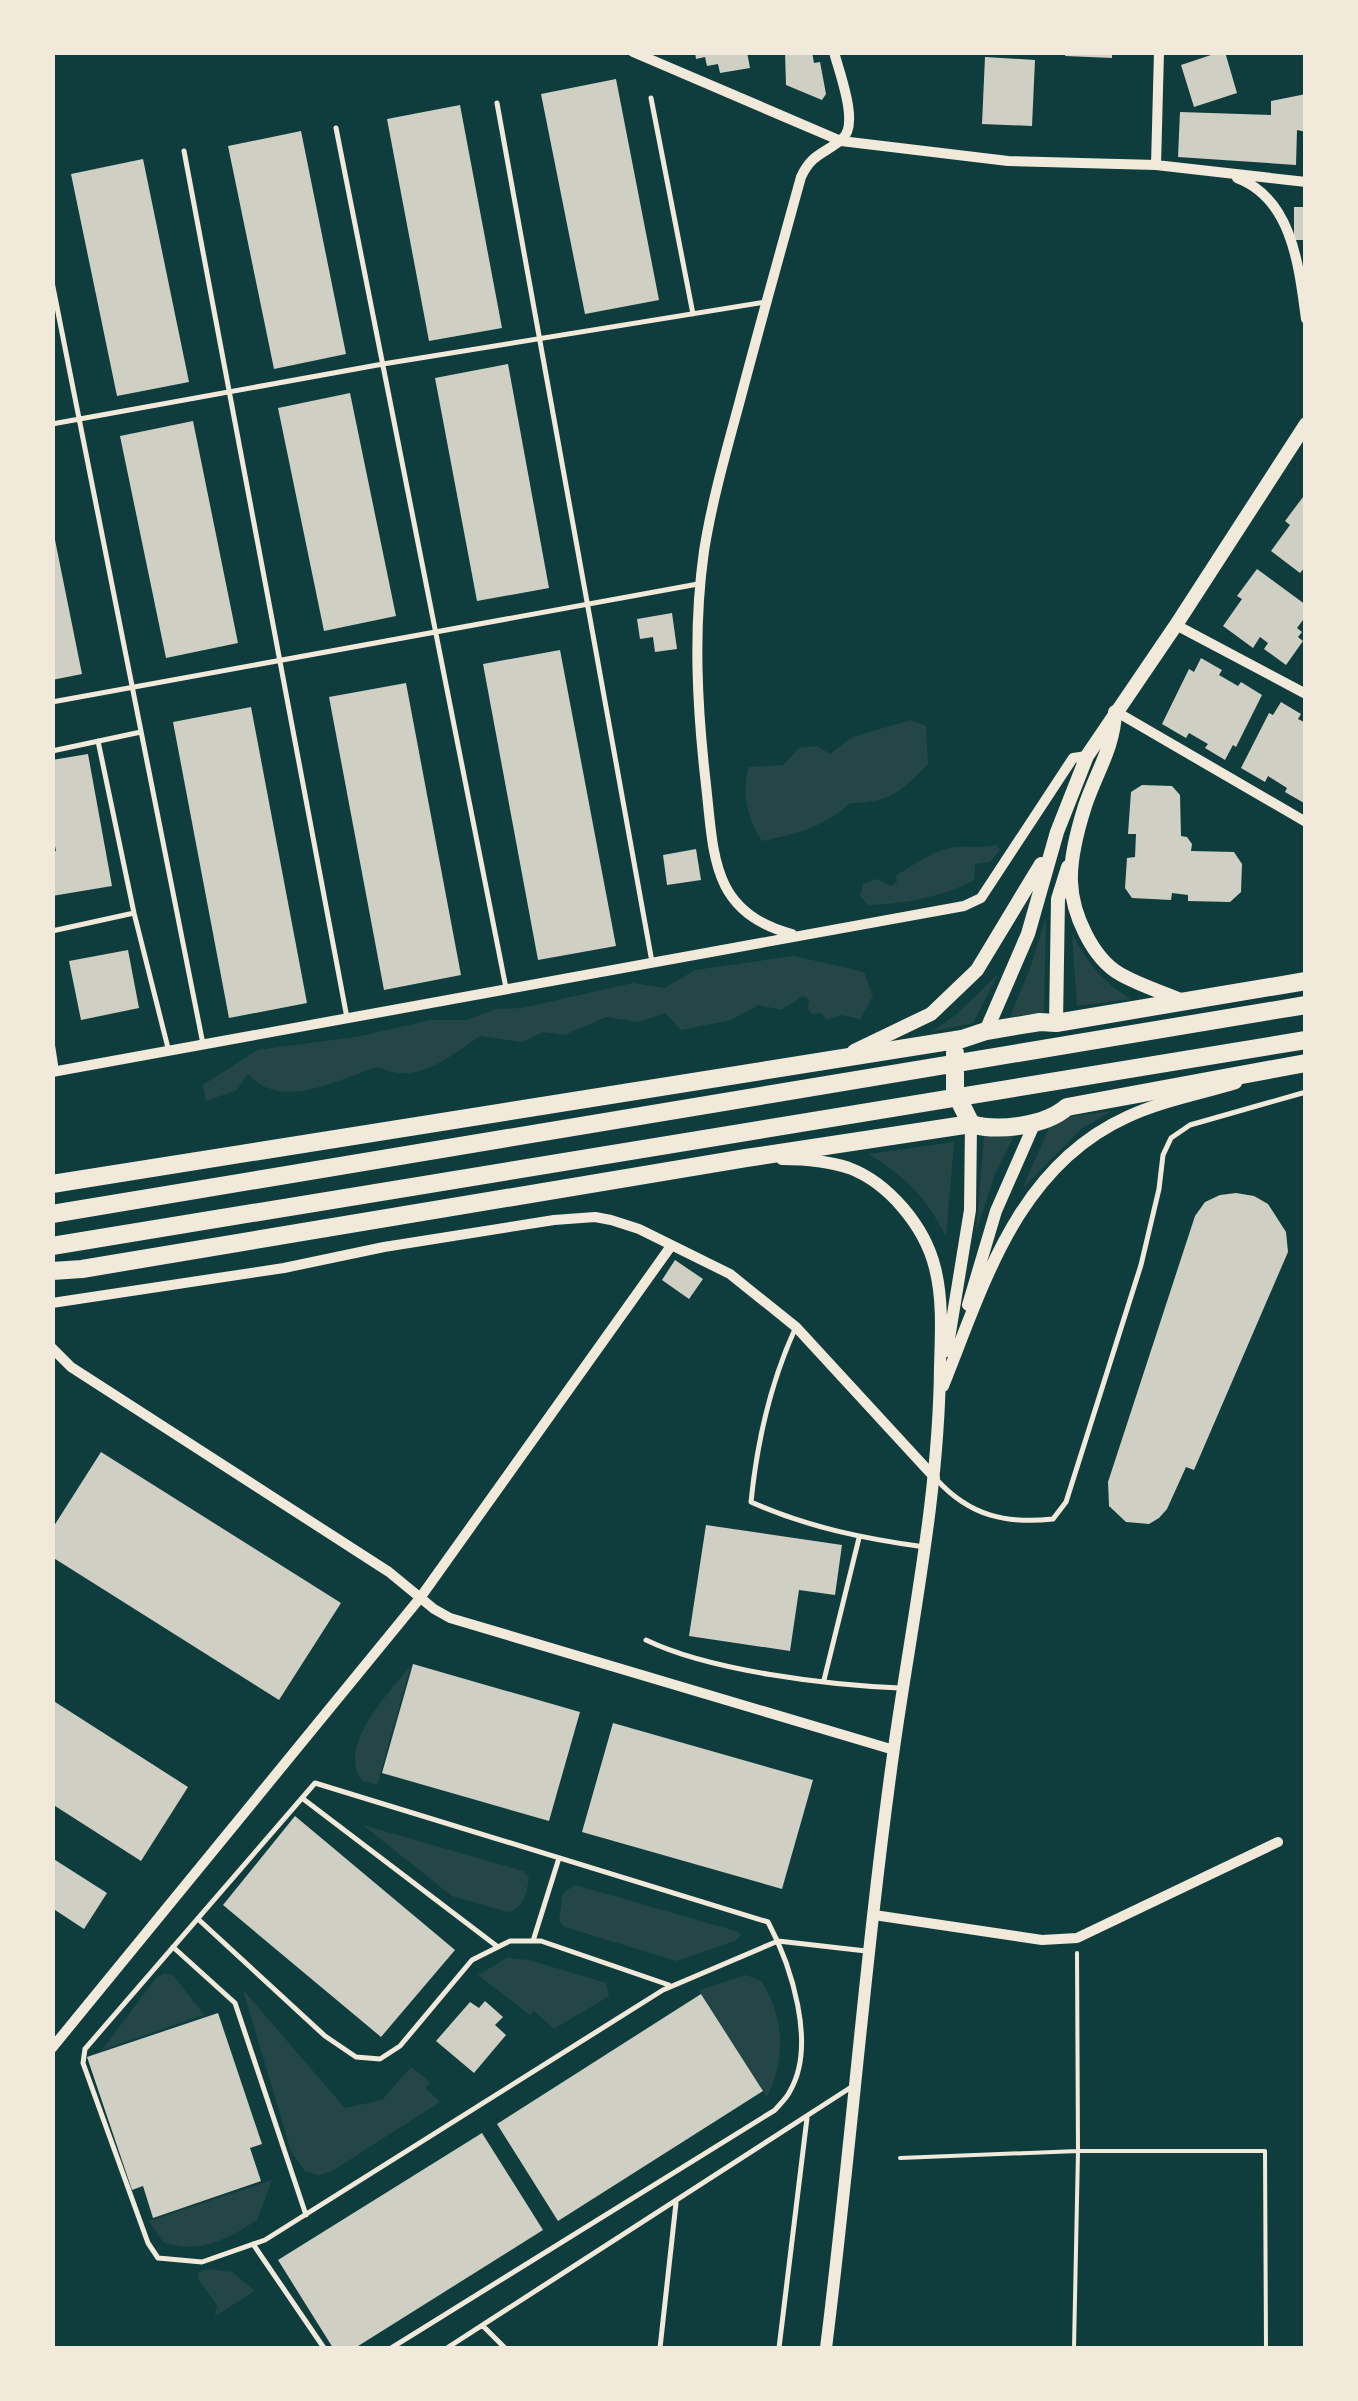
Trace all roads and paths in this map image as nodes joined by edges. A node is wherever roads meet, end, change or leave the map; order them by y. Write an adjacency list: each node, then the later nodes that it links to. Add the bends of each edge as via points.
1 (633, 52): 8 (street)
2 (849, 52): 4 (street)
3 (1160, 52): 10 (street)
4 (836, 57): 8 (street, via 850,122)
5 (652, 98): 15 (lane)
6 (497, 103): 17 (lane)
7 (336, 128): 18 (lane)
8 (841, 140): 10 (street, via 1008,161); 14 (street, via 806,167)
9 (184, 151): 19 (lane)
10 (1156, 165): 11 (street)
11 (1222, 173): 12 (street); 16 (street, via 1260,190 1280,215 1297,261)
12 (1306, 182)
13 (52, 282): 20 (lane)
14 (766, 302): 15 (lane); 23 (street, via 716,492)
15 (693, 314): 17 (lane)
16 (1306, 319)
17 (540, 338): 18 (lane); 24 (lane)
18 (382, 364): 19 (lane); 26 (lane)
19 (229, 392): 20 (lane); 27 (lane)
20 (80, 419): 21 (lane); 28 (lane)
21 (52, 424)
22 (1306, 424): 25 (main road)
23 (700, 583): 24 (lane); 41 (street, via 699,725 718,872 748,916)
24 (588, 604): 26 (lane); 42 (lane)
25 (1176, 625): 29 (street); 31 (main road)
26 (436, 633): 27 (lane); 44 (lane)
27 (280, 661): 28 (lane); 47 (lane)
28 (132, 688): 30 (lane); 32 (lane)
29 (1306, 694)
30 (52, 702)
31 (1115, 711): 35 (main road); 36 (street); 38 (main road, via 1114,738)
32 (141, 732): 33 (lane); 53 (lane)
33 (98, 742): 34 (lane); 39 (lane)
34 (52, 751)
35 (1087, 756): 37 (main road); 41 (street, via 1073,758 981,898 948,910)
36 (1306, 822)
37 (1057, 832): 49 (main road, via 1028,934); 55 (main road, via 977,970 930,1014)
38 (1076, 848): 45 (main road, via 1074,896 1097,952 1117,973); 48 (main road, via 1058,899)
39 (134, 913): 40 (lane); 54 (lane)
40 (52, 931)
41 (798, 936): 42 (street)
42 (652, 962): 44 (street)
43 (1306, 981): 45 (highway)
44 (506, 990): 47 (street)
45 (1184, 1001): 48 (highway)
46 (1306, 1004): 64 (highway)
47 (347, 1018): 53 (street)
48 (1056, 1023): 49 (highway); 59 (highway, via 1070,1048)
49 (986, 1031): 50 (highway)
50 (962, 1040): 55 (highway); 61 (highway, via 955,1053 955,1092)
51 (1306, 1040): 65 (highway)
52 (52, 1042): 57 (lane)
53 (204, 1044): 54 (street)
54 (168, 1051): 57 (street)
55 (831, 1061): 63 (highway)
56 (1304, 1063): 59 (highway); 71 (street, via 1142,1110 1083,1144 1012,1222)
57 (55, 1072)
58 (1306, 1092): 72 (lane, via 1190,1125 1171,1138 1110,1370 1066,1502 1053,1520 1010,1522 957,1502)
59 (1066, 1106): 60 (highway)
60 (1036, 1120): 61 (highway); 71 (street, via 996,1211)
61 (971, 1124): 62 (highway); 71 (street, via 970,1210)
62 (746, 1158): 67 (highway); 71 (street, via 850,1168 910,1216 935,1268)
63 (52, 1184)
64 (52, 1214)
65 (52, 1246)
66 (671, 1246): 68 (street, via 611,1220 568,1219); 69 (street, via 730,1274); 75 (street)
67 (52, 1271)
68 (52, 1303)
69 (796, 1326): 72 (street); 73 (lane, via 768,1403 751,1502)
70 (52, 1348): 75 (street, via 71,1367)
71 (940, 1393): 72 (street)
72 (936, 1478): 74 (street)
73 (859, 1538): 74 (lane); 77 (lane)
74 (925, 1547): 78 (street)
75 (420, 1598): 79 (street, via 450,1618); 92 (street)
76 (646, 1640): 77 (lane, via 677,1655)
77 (824, 1680): 78 (lane)
78 (903, 1688): 79 (street)
79 (894, 1750): 83 (street)
80 (302, 1798): 82 (lane, via 315,1783); 84 (lane); 89 (lane)
81 (1278, 1842): 85 (street)
82 (560, 1858): 86 (lane, via 768,1922); 87 (lane)
83 (874, 1915): 85 (street, via 1042,1940); 90 (street)
84 (198, 1919): 88 (lane); 89 (lane, via 356,2057 380,2059 400,2046 472,1960)
85 (1077, 1938): 95 (path)
86 (778, 1941): 90 (lane); 91 (lane); 102 (lane, via 800,2023 800,2058 792,2090 775,2110)
87 (533, 1942): 89 (lane); 91 (lane)
88 (173, 1947): 98 (lane, via 235,2003); 99 (lane, via 85,2049 83,2063 158,2258 202,2262)
89 (498, 1947)
90 (869, 1951): 93 (street)
91 (672, 1986): 98 (lane)
92 (52, 2048)
93 (852, 2086): 94 (lane); 107 (street)
94 (808, 2116): 97 (lane); 106 (lane)
95 (1078, 2151): 96 (path); 108 (path); 109 (path, via 1265,2151)
96 (900, 2158)
97 (676, 2203): 100 (lane); 105 (lane)
98 (306, 2214): 99 (lane)
99 (253, 2244): 101 (lane)
100 (482, 2326): 103 (lane); 104 (lane)
101 (324, 2348)
102 (391, 2348)
103 (447, 2348)
104 (505, 2348)
105 (660, 2348)
106 (780, 2348)
107 (826, 2348)
108 (1074, 2348)
109 (1266, 2348)

